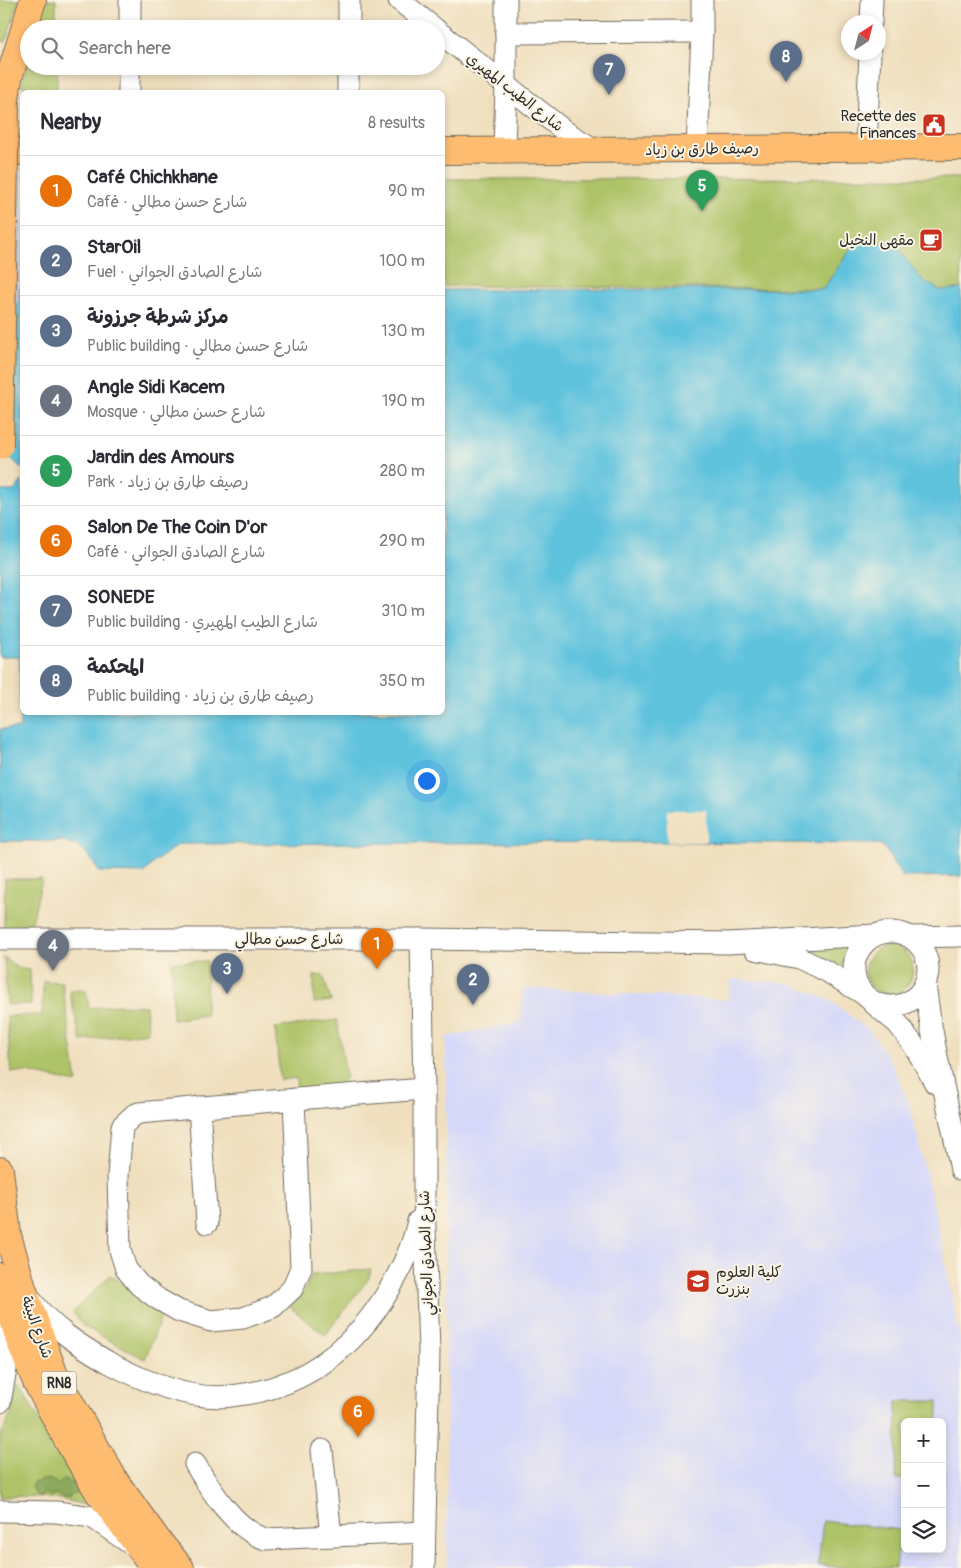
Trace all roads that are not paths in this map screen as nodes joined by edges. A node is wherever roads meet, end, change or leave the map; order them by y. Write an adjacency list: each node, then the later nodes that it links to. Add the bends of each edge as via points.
1 (33, 0): 9 (main road, bridge)
2 (130, 0): 10 (street)
3 (349, 0): 11 (street)
4 (399, 0): 12 (street, شارع الطيب المهيري)
5 (506, 0): 14 (street)
6 (702, 0): 13 (street)
7 (872, 0): 8 (street)
8 (871, 15)
9 (26, 20)
10 (130, 20)
11 (349, 20)
12 (425, 20)
13 (702, 32): 14 (street); 25 (street)
14 (506, 33): 20 (street)
15 (445, 36): 20 (street, شارع الطيب المهيري)
16 (20, 39): 31 (main road, bridge, via 7,89)
17 (870, 60): 24 (street)
18 (129, 75): 21 (street)
19 (348, 75): 22 (street)
20 (506, 86): 26 (street, شارع الطيب المهيري, via 566,132); 28 (street)
21 (129, 90)
22 (348, 90)
23 (961, 147): 24 (main road, رصيف طارق بن زياد)
24 (866, 148): 25 (main road, رصيف طارق بن زياد)
25 (697, 149): 26 (main road, رصيف طارق بن زياد)
26 (597, 150): 28 (main road, رصيف طارق بن زياد)
27 (445, 151): 28 (main road, رصيف طارق بن زياد)
28 (504, 151)
29 (0, 152): 30 (main road)
30 (20, 152)
31 (0, 446)
32 (875, 935): 34 (street, via 899,932); 37 (street); 39 (street, via 858,950 854,960 856,983)
33 (961, 936): 34 (street)
34 (910, 937): 38 (street, via 926,957)
35 (0, 939): 36 (street, شارع حسن مطالي)
36 (421, 939): 37 (street, شارع حسن مطالي); 40 (street, شارع الصادق الجواني)
37 (728, 943): 39 (street, via 799,958)
38 (926, 983): 39 (street, via 912,1000 902,1005 880,1005); 42 (street, via 929,1018)
39 (866, 996): 42 (street, via 910,1039)
40 (424, 1089): 41 (street); 46 (street, شارع الصادق الجواني)
41 (294, 1099): 43 (street); 43 (street, via 301,1268 292,1289 273,1307 243,1318 211,1321 179,1311 139,1285 126,1269 120,1250 118,1176 122,1126 139,1112)
42 (945, 1100): 44 (street)
43 (199, 1107): 47 (street)
44 (960, 1163)
45 (0, 1170): 48 (main road, شارع البيئة / RN8, via 8,1235)
46 (424, 1196): 48 (street, via 413,1244 400,1271 359,1333 335,1355 306,1374 272,1388 230,1396 197,1395 126,1372 57,1329); 53 (street, شارع الصادق الجواني, via 429,1352)
47 (207, 1224)
48 (9, 1287): 49 (street, via 6,1369); 55 (main road, شارع البيئة / RN8, via 19,1340 40,1391 98,1492); 56 (main road, شارع البيئة / RN8, via 116,1482)
49 (0, 1402)
50 (322, 1450): 54 (street)
51 (195, 1464): 54 (street, via 215,1497 255,1536)
52 (0, 1511): 55 (street, via 56,1512 92,1518)
53 (424, 1532): 54 (street); 57 (street, شارع الصادق الجواني)
54 (331, 1536)
55 (147, 1559)
56 (181, 1568)
57 (424, 1568)

